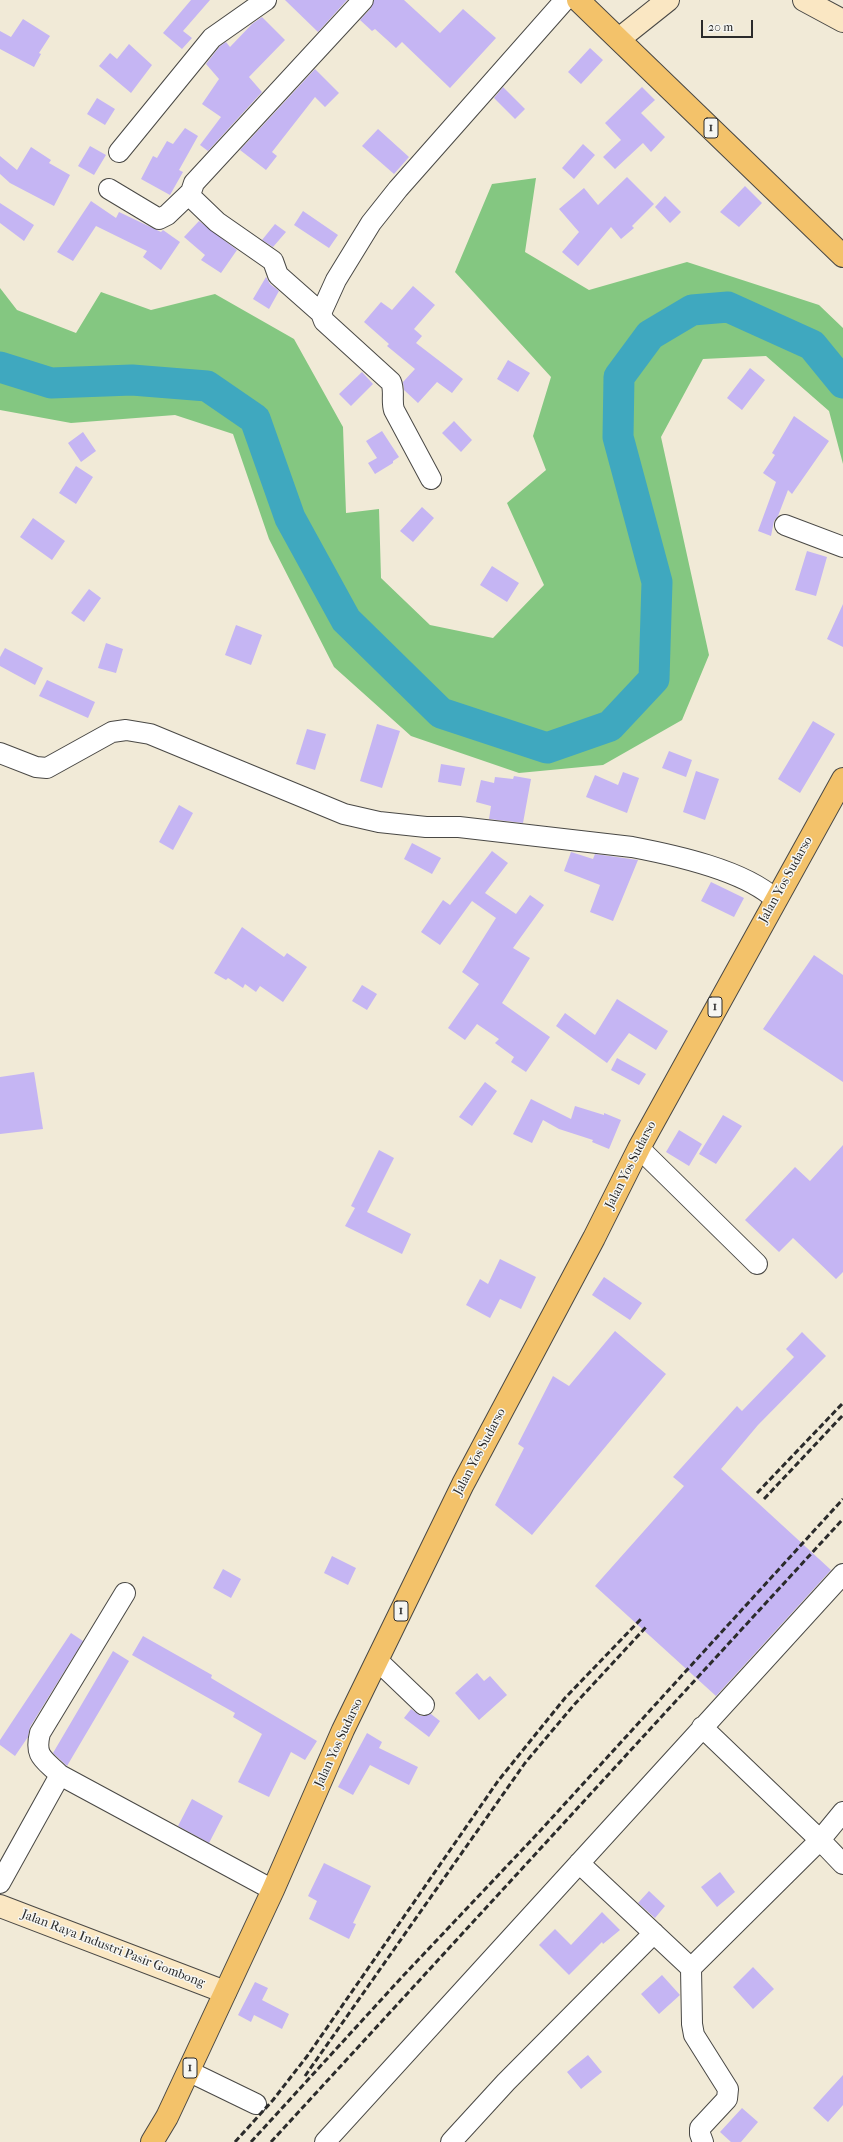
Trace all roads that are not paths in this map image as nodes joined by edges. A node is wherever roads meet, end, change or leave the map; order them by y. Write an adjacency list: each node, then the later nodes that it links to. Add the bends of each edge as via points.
1 (266, 0): 9 (street, via 212,38)
2 (363, 0): 11 (street, via 194,183)
3 (565, 0): 13 (street, via 398,188 371,223 336,280)
4 (578, 0): 8 (highway, 1)
5 (668, 0): 8 (main road)
6 (804, 0): 7 (main road)
7 (843, 21)
8 (619, 39): 12 (highway, 1)
9 (119, 152)
10 (109, 189): 11 (street, via 159,219 167,215)
11 (191, 192): 13 (street, via 192,198 217,222 273,261 278,275)
12 (843, 256)
13 (321, 313): 14 (street, via 324,321 391,382 394,388 394,410)
14 (431, 479)
15 (785, 525): 16 (street)
16 (843, 547)
17 (0, 753): 19 (street, via 36,767 47,768 112,732 126,730 150,734 344,814 379,822 426,827 459,827 658,852 710,866 756,885)
18 (841, 788): 19 (highway, Jalan Yos Sudarso / 1)
19 (775, 899): 20 (highway, Jalan Yos Sudarso / 1)
20 (639, 1148): 21 (street); 24 (highway, Jalan Yos Sudarso / 1, via 463,1484)
21 (757, 1264)
22 (843, 1574): 26 (street)
23 (125, 1593): 27 (street, via 40,1733 37,1749 40,1756)
24 (378, 1661): 25 (street); 33 (highway, Jalan Yos Sudarso / 1, via 343,1730)
25 (424, 1705)
26 (702, 1727): 29 (street); 30 (street)
27 (60, 1775): 32 (street); 33 (street)
28 (843, 1812): 29 (street)
29 (820, 1840): 31 (street); 36 (street)
30 (579, 1863): 35 (street); 40 (street)
31 (843, 1864)
32 (0, 1883)
33 (273, 1890): 37 (highway, Jalan Yos Sudarso / 1)
34 (0, 1906): 37 (main road, Jalan Raya Industri Pasir Gombong)
35 (654, 1933): 36 (street); 42 (street, via 506,2082)
36 (691, 1968): 43 (street, via 694,2035 728,2089 728,2096 700,2128)
37 (226, 1992): 38 (highway, Jalan Yos Sudarso / 1)
38 (188, 2071): 39 (street); 41 (highway, Jalan Yos Sudarso / 1, via 167,2117)
39 (256, 2104)
40 (327, 2141)
41 (152, 2142)
42 (451, 2142)
43 (703, 2142)

